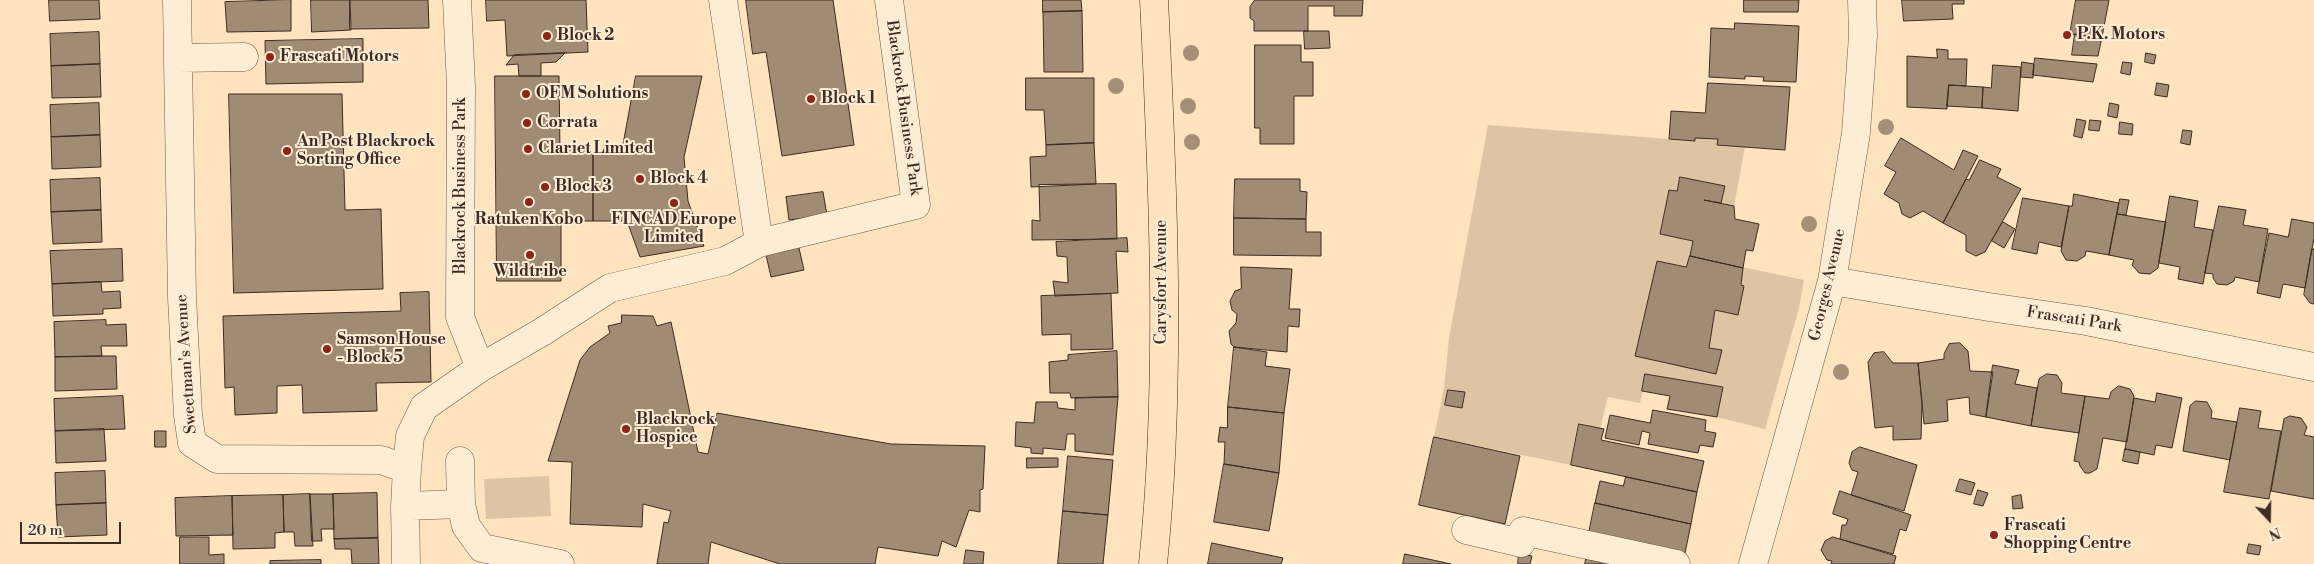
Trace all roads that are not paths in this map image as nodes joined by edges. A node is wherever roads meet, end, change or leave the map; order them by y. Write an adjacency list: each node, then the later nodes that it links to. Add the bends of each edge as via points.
1 (177, 0): 8 (street, Sweetman's Avenue)
2 (457, 0): 12 (street, Blackrock Business Park, via 461,86 460,317)
3 (723, 0): 9 (street)
4 (889, 0): 9 (street, Blackrock Business Park, via 916,205)
5 (1154, 0): 20 (main road, Carysfort Avenue, via 1163,309 1158,509)
6 (1862, 0): 10 (street, Georges Avenue, via 1863,36 1856,133)
7 (244, 57): 8 (street)
8 (178, 58): 14 (street, Sweetman's Avenue, via 182,297 192,443 217,459 381,460)
9 (759, 243): 12 (street, Blackrock Business Park, via 725,261 610,288)
10 (1832, 281): 11 (street, Frascati Park, via 2086,321); 22 (street, Georges Avenue)
11 (2314, 367)
12 (480, 368): 14 (street, Blackrock Business Park, via 424,407 410,436)
13 (460, 461): 15 (street)
14 (407, 469): 16 (street)
15 (462, 504): 16 (street); 19 (street, via 466,526 482,548)
16 (405, 506): 18 (street)
17 (1466, 530): 21 (street, via 1521,543 1523,531)
18 (406, 564)
19 (560, 564)
20 (1153, 564)
21 (1676, 564)
22 (1753, 564)

